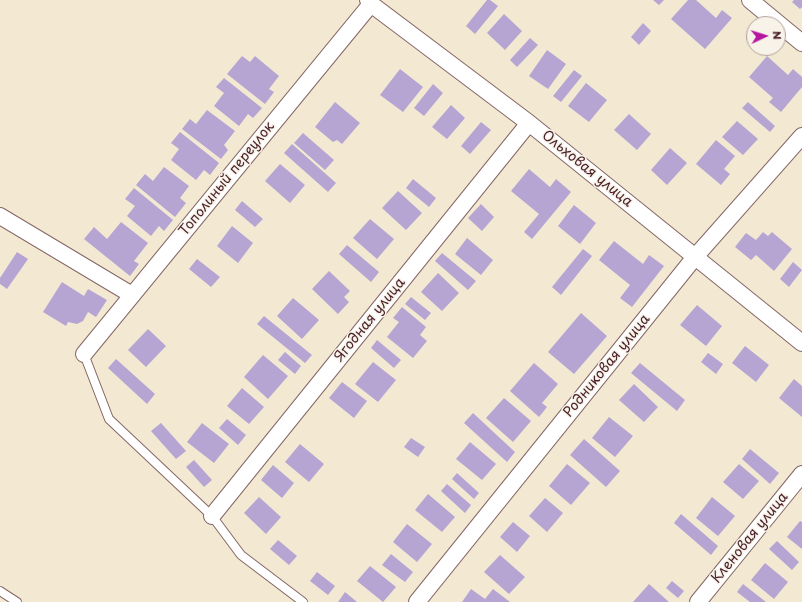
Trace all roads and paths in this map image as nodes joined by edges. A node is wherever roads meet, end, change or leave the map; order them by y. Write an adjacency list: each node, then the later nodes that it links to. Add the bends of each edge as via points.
1 (750, 0): 3 (street)
2 (369, 2): 4 (street, Ольховая улица); 8 (street, Тополиный переулок)
3 (802, 43)
4 (529, 123): 7 (street, Ольховая улица); 12 (street, Ягодная улица)
5 (802, 136): 7 (street, Родниковая улица)
6 (0, 216): 8 (street)
7 (695, 257): 9 (street, Ольховая улица); 16 (street, Родниковая улица)
8 (132, 295): 10 (street, Тополиный переулок)
9 (802, 343)
10 (84, 354): 12 (lane, via 109,419)
11 (802, 474): 17 (street, Кленовая улица)
12 (212, 516): 15 (lane, via 241,555)
13 (0, 591): 14 (lane)
14 (17, 602)
15 (302, 602)
16 (417, 602)
17 (698, 602)

